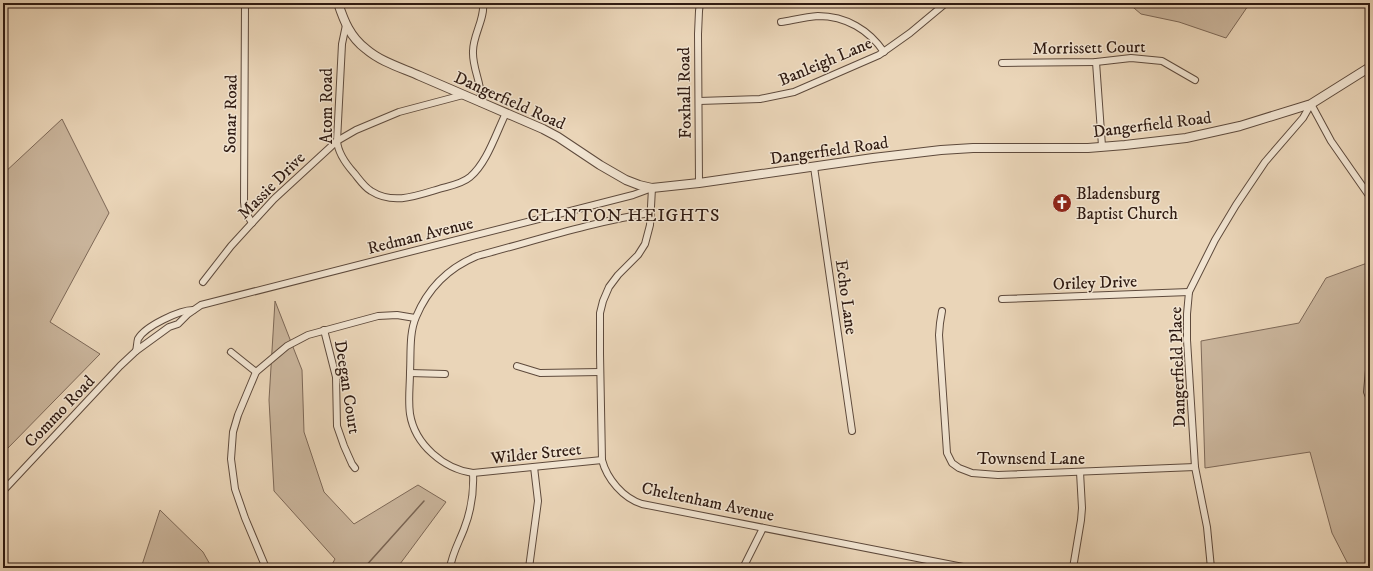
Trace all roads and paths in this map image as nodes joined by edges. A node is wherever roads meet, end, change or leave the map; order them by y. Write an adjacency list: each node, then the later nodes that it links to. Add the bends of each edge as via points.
1 (245, 3): 25 (street, Sonar Road, via 244,202 245,211)
2 (338, 3): 7 (street, Dangerfield Road)
3 (483, 3): 15 (street, via 472,54)
4 (700, 3): 14 (street, Foxhall Road)
5 (946, 3): 8 (street, Banleigh Lane)
6 (781, 22): 8 (street, via 818,16 838,18 869,34)
7 (346, 25): 13 (street, Dangerfield Road, via 357,42 372,54); 18 (street, Atom Road, via 342,44)
8 (884, 52): 14 (street, Banleigh Lane, via 788,94 760,99)
9 (1096, 62): 10 (street, Morrissett Court); 12 (street, Morrissett Court, via 1131,58 1162,61); 19 (street)
10 (1002, 63)
11 (1370, 67): 16 (street, Dangerfield Road)
12 (1195, 80)
13 (463, 95): 15 (street, Dangerfield Road); 18 (street, Massie Drive, via 399,112)
14 (699, 101): 21 (street, Foxhall Road)
15 (481, 103): 17 (street, Dangerfield Road)
16 (1311, 104): 19 (street, Dangerfield Road, via 1240,126 1199,135); 23 (street, via 1331,141); 27 (street, Dangerfield Place, via 1303,118 1265,162 1236,205)
17 (506, 113): 18 (street, Atom Road, via 485,159 469,178 406,198 393,198 370,190 351,169 338,148); 22 (street, Dangerfield Road, via 558,137 626,180)
18 (337, 141): 25 (street, Massie Drive)
19 (1102, 146): 20 (street, Dangerfield Road, via 940,150)
20 (814, 167): 21 (street, Dangerfield Road); 42 (street, Echo Lane)
21 (699, 183): 22 (street, Dangerfield Road)
22 (652, 188): 24 (street, Cheltenham Avenue); 29 (street, Redman Avenue, via 633,195 208,303)
23 (1370, 197)
24 (650, 213): 31 (street, via 632,215 477,256 444,276 427,296); 38 (street, Cheltenham Avenue, via 648,232 642,249 618,275 603,301 600,321)
25 (252, 223): 26 (street, Massie Drive)
26 (203, 282)
27 (1189, 292): 28 (street, Oriley Drive); 45 (street, Dangerfield Place, via 1187,340)
28 (1002, 299)
29 (195, 310): 33 (street, Commo Road, via 148,347); 33 (street, via 187,310 166,318 162,325 138,339)
30 (942, 311): 47 (street, Townsend Lane, via 939,335 947,452 952,463 967,472 998,475)
31 (415, 318): 32 (street, via 397,315 378,316); 39 (street)
32 (324, 330): 37 (street, via 308,334 287,346); 46 (street, Deegan Court, via 336,378 337,426)
33 (136, 351): 49 (street, Commo Road)
34 (230, 352): 37 (street)
35 (1370, 359): 41 (street, via 1367,392)
36 (517, 366): 38 (street, via 540,373)
37 (256, 372): 51 (street, via 238,415 232,439 231,459 235,489)
38 (600, 372): 43 (street, Cheltenham Avenue)
39 (410, 373): 40 (street); 48 (street, via 410,415 422,442 445,463)
40 (445, 374)
41 (1370, 399)
42 (852, 431)
43 (602, 460): 44 (street, Wilder Street); 50 (street, Cheltenham Avenue, via 612,480 635,502)
44 (534, 467): 48 (street, Wilder Street); 53 (street, via 538,501)
45 (1195, 467): 47 (street, Townsend Lane); 57 (street, Dangerfield Place, via 1207,527)
46 (355, 468)
47 (1080, 472): 56 (street, via 1082,508)
48 (473, 473): 52 (street, via 472,503)
49 (3, 491)
50 (763, 528): 54 (street); 55 (street, Cheltenham Avenue)
51 (266, 568)
52 (450, 568)
53 (529, 568)
54 (743, 568)
55 (968, 568)
56 (1073, 568)
57 (1211, 568)

